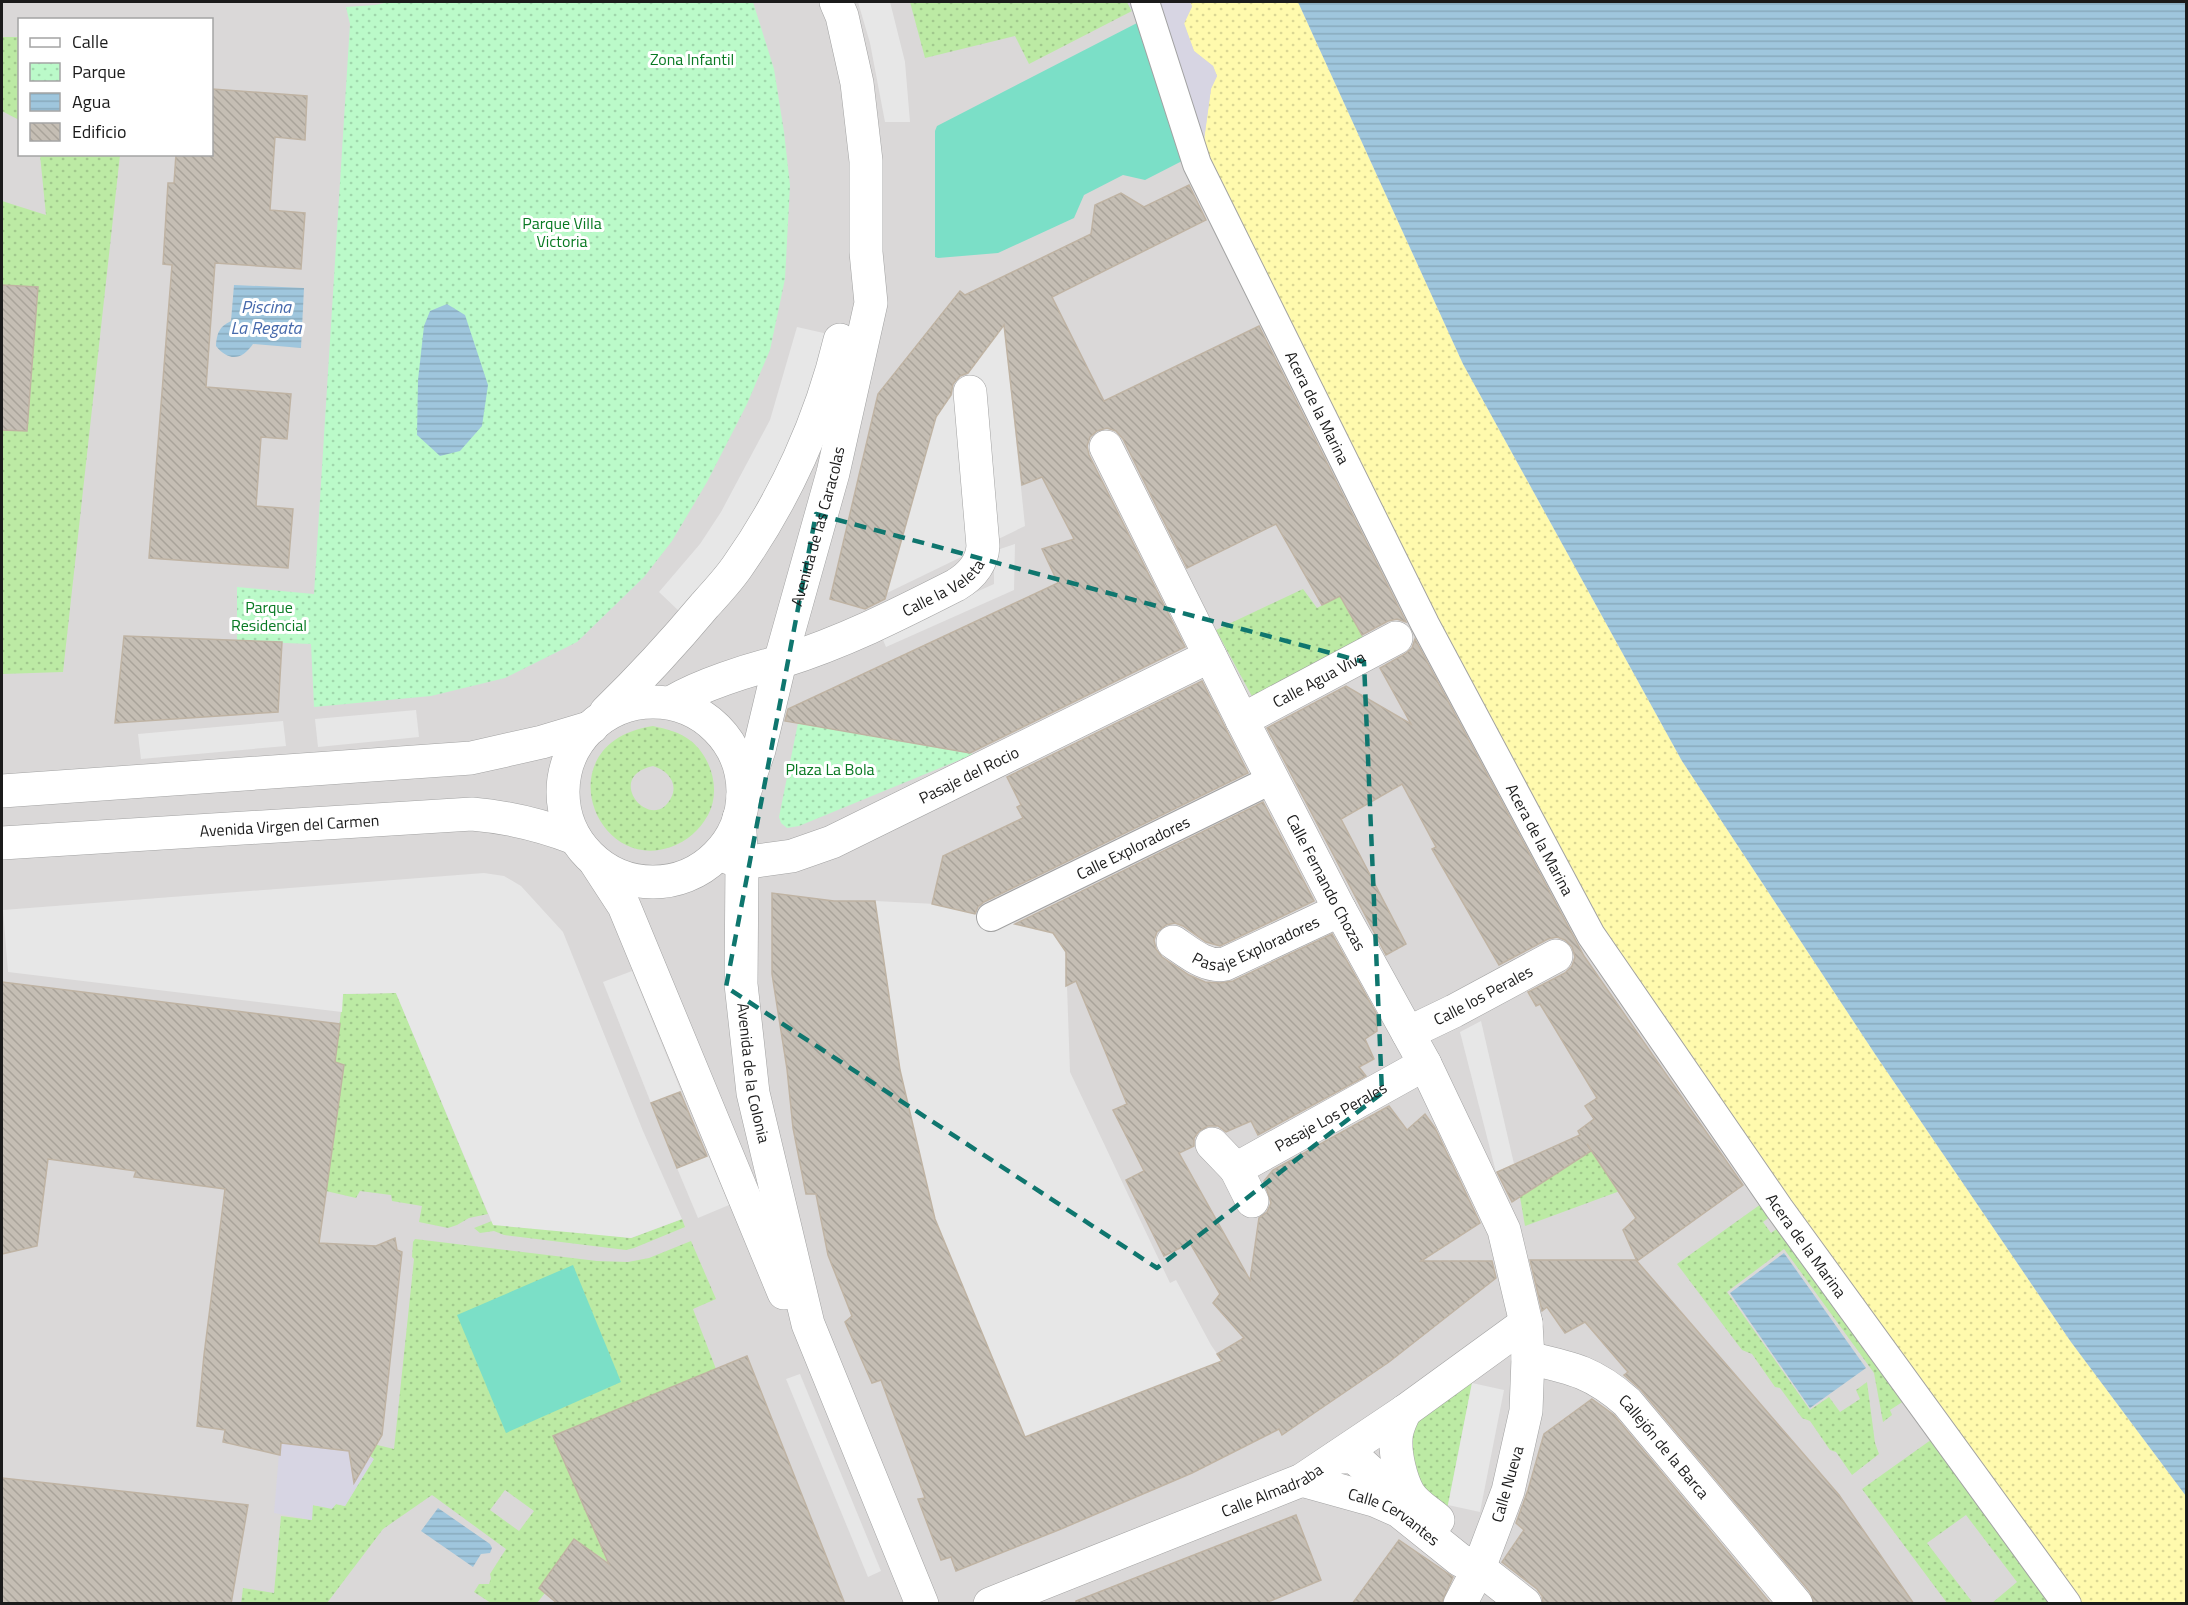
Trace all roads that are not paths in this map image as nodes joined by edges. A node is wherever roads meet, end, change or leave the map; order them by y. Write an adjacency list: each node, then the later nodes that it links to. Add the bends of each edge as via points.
1 (836, 2): 3 (street, Avenida de las Caracolas, via 857,83 866,161)
2 (1144, 2): 40 (street, Acera de la Marina, via 1197,164 1425,624 1591,935 1779,1208)
3 (866, 252): 8 (street, Avenida de las Caracolas, via 871,303 833,473); 11 (street, Avenida de las Caracolas, via 830,382 797,463 767,519 737,568 711,599 645,674)
4 (970, 392): 8 (street, Calle la Veleta, via 983,546 975,570 967,579 861,633)
5 (1106, 447): 7 (street, Calle Fernando Chozas)
6 (1396, 638): 10 (street, Calle Agua Viva)
7 (1210, 656): 10 (street, Calle Fernando Chozas); 17 (street, Pasaje del Rocio, via 832,842 792,856)
8 (780, 662): 9 (street, Calle la Veleta); 14 (street, Avenida de las Caracolas)
9 (672, 702): 11 (street, via 623,707); 14 (street, via 697,714 733,750 741,774)
10 (1242, 720): 12 (street, Calle Fernando Chozas)
11 (596, 722): 13 (street, via 542,742 471,758); 16 (street, via 569,756 562,783 564,812)
12 (1273, 779): 18 (street, Calle Fernando Chozas); 19 (street, Calle Exploradores)
13 (2, 791)
14 (741, 807): 17 (street, Avenida de la Colonia)
15 (2, 843): 16 (street, Avenida Virgen del Carmen, via 471,814 547,827)
16 (585, 850): 17 (street, via 622,877 653,882 683,877 710,862); 28 (street, Avenida de la Colonia, via 624,906 786,1297)
17 (730, 859): 28 (street, Avenida de la Colonia, via 753,1093)
18 (1340, 910): 20 (street, Pasaje Exploradores, via 1218,966); 22 (street, Calle Fernando Chozas)
19 (992, 917)
20 (1173, 942)
21 (1556, 956): 22 (street, Calle los Perales)
22 (1408, 1033): 23 (street, Calle Fernando Chozas)
23 (1425, 1064): 25 (street, Pasaje Los Perales); 27 (street, Calle Fernando Chozas, via 1504,1230)
24 (1212, 1144): 25 (street)
25 (1236, 1169): 26 (street)
26 (1252, 1201)
27 (1526, 1323): 29 (street); 30 (street, Calle Almadraba)
28 (808, 1324): 35 (street, Avenida de la Colonia)
29 (1528, 1358): 34 (street, Calle Nueva, via 1526,1411 1514,1467); 39 (street, Callejón de la Barca, via 1578,1370 1627,1402)
30 (1405, 1411): 31 (street, Calle Almadraba); 33 (street, Calle Cervantes, via 1397,1431 1398,1452 1403,1479)
31 (1337, 1457): 32 (street, Calle Almadraba); 33 (street, Calle Cervantes, via 1354,1457 1402,1500)
32 (1302, 1480): 34 (street, Calle Cervantes, via 1374,1500 1398,1511 1460,1560); 36 (street, Calle Almadraba)
33 (1420, 1507): 34 (street, Calle Cervantes, via 1471,1549)
34 (1479, 1568): 37 (street, Calle Nueva); 38 (street, Calle Cervantes)
35 (922, 1604)
36 (990, 1604)
37 (1460, 1604)
38 (1525, 1604)
39 (1796, 1604)
40 (2067, 1604)

